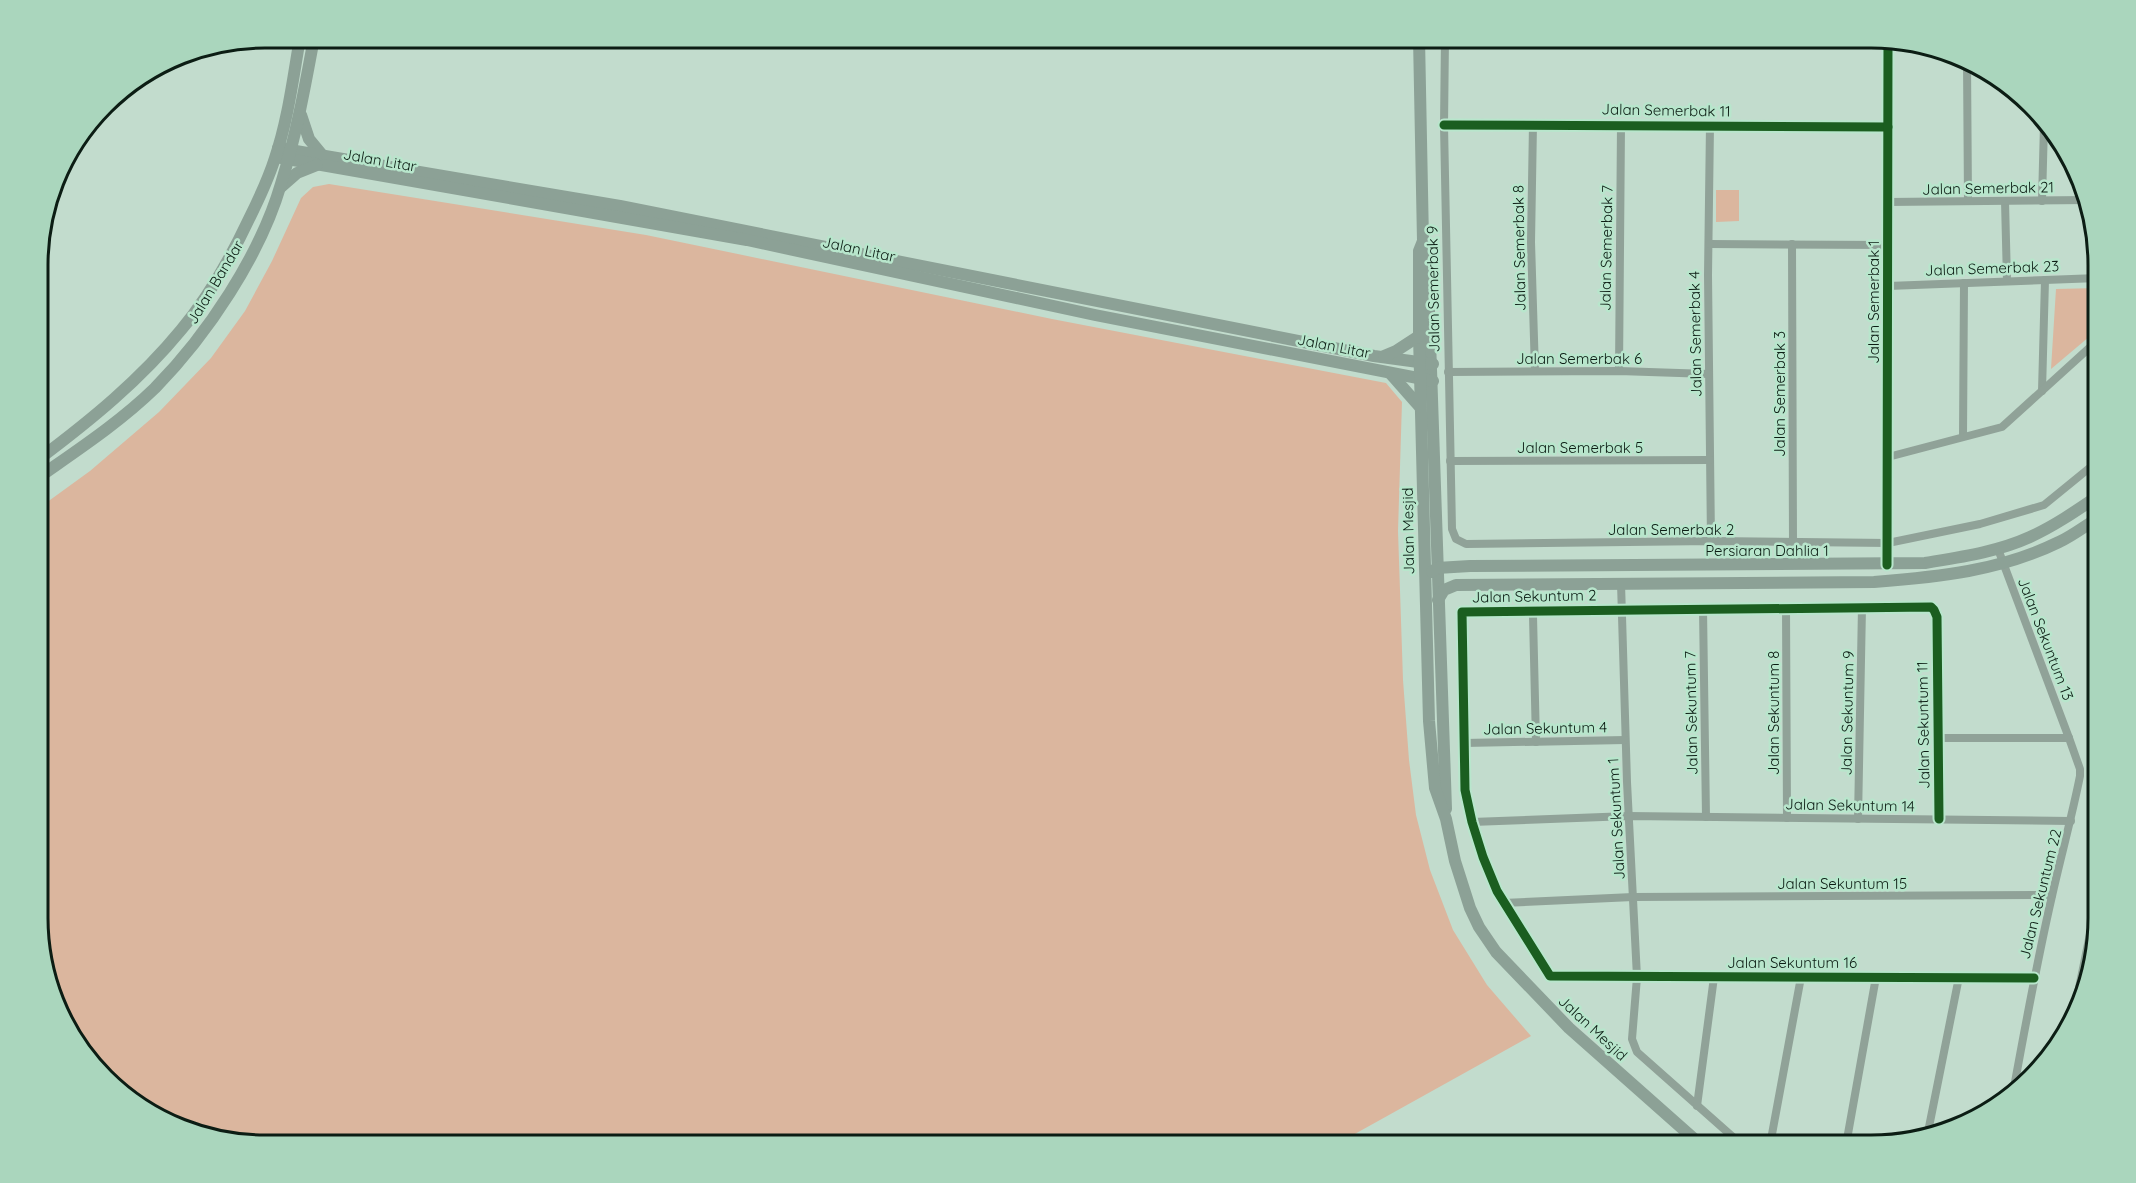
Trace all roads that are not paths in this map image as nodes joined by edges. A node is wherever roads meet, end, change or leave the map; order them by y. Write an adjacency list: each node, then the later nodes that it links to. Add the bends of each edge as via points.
1 (299, 48): 14 (main road, Jalan Bandar)
2 (312, 48): 7 (main road, Jalan Bandar)
3 (1419, 48): 22 (main road, Jalan Mesjid)
4 (1445, 48): 8 (street, Jalan Semerbak 9)
5 (1888, 48): 12 (street, Jalan Semerbak 1)
6 (1967, 70): 18 (street)
7 (300, 114): 14 (main road, Jalan Bandar); 15 (main road)
8 (1444, 124): 9 (street, Jalan Semerbak 11); 38 (street, Jalan Semerbak 9)
9 (1533, 124): 10 (street, Jalan Semerbak 11); 36 (street, Jalan Semerbak 8)
10 (1621, 125): 11 (street, Jalan Semerbak 11); 37 (street, Jalan Semerbak 7)
11 (1710, 125): 12 (street, Jalan Semerbak 11); 23 (street, Jalan Semerbak 4)
12 (1888, 127): 21 (street, Jalan Semerbak 1)
13 (2044, 134): 20 (street)
14 (283, 154): 15 (main road, Jalan Litar); 16 (main road, Jalan Bandar); 46 (main road, Jalan Bandar, via 220,274 182,329 115,399)
15 (320, 160): 16 (main road, via 297,172); 33 (main road, Jalan Litar, via 375,163 621,206); 39 (main road, Jalan Litar, via 747,240)
16 (281, 187): 51 (main road, Jalan Bandar, via 236,282 198,339 154,388 100,434)
17 (2078, 200): 20 (street, Jalan Semerbak 21)
18 (1968, 201): 19 (street, Jalan Semerbak 21); 21 (street, Jalan Semerbak 21)
19 (2005, 201): 20 (street, Jalan Semerbak 21); 28 (street)
20 (2042, 201)
21 (1888, 202): 25 (street, Jalan Semerbak 1)
22 (1423, 241): 31 (main road, Jalan Mesjid, via 1419,251); 35 (main road, Jalan Mesjid, via 1427,252)
23 (1709, 244): 24 (street); 40 (street, Jalan Semerbak 4)
24 (1792, 244): 25 (street); 56 (street, Jalan Semerbak 3)
25 (1888, 245): 30 (street, Jalan Semerbak 1)
26 (2088, 278): 27 (street, Jalan Semerbak 23)
27 (2045, 280): 28 (street, Jalan Semerbak 23); 43 (street)
28 (2007, 281): 29 (street, Jalan Semerbak 23)
29 (1964, 283): 30 (street, Jalan Semerbak 23); 45 (street)
30 (1888, 286): 47 (street, Jalan Semerbak 1)
31 (1419, 336): 33 (main road); 34 (main road, Jalan Mesjid)
32 (2088, 349): 43 (street)
33 (1383, 357): 34 (main road, Jalan Litar)
34 (1419, 362): 35 (main road, Jalan Litar); 41 (main road, Jalan Mesjid)
35 (1432, 364): 42 (main road, Jalan Mesjid)
36 (1535, 371): 37 (street, Jalan Semerbak 6); 38 (street, Jalan Semerbak 6)
37 (1619, 371): 40 (street, Jalan Semerbak 6)
38 (1448, 372): 49 (street, Jalan Semerbak 9)
39 (1390, 373): 41 (main road, Jalan Litar); 44 (main road)
40 (1709, 374): 48 (street, Jalan Semerbak 4)
41 (1420, 378): 42 (main road, Jalan Litar); 44 (main road, Jalan Mesjid)
42 (1433, 381): 62 (main road, Jalan Mesjid)
43 (2042, 391): 45 (street, via 2002,427)
44 (1420, 407): 63 (main road, Jalan Mesjid)
45 (1963, 436): 47 (street)
46 (48, 452)
47 (1888, 457): 57 (street, Jalan Semerbak 1)
48 (1710, 460): 49 (street, Jalan Semerbak 5); 55 (street, Jalan Semerbak 4)
49 (1450, 461): 54 (street, Jalan Semerbak 9, via 1452,529)
50 (2088, 469): 57 (street, Jalan Semerbak 2, via 2044,505 1980,524)
51 (48, 471)
52 (2088, 503): 58 (main road, Persiaran Dahlia 1, via 2030,537)
53 (2088, 524): 59 (main road, via 2060,542)
54 (1456, 539): 55 (street, Jalan Semerbak 2, via 1466,544)
55 (1711, 542): 56 (street, Jalan Semerbak 2)
56 (1793, 543): 57 (street, Jalan Semerbak 2)
57 (1888, 543): 60 (street, Jalan Semerbak 1)
58 (1998, 549): 59 (street, Jalan Sekuntum 13); 60 (main road, Persiaran Dahlia 1, via 1925,563)
59 (2003, 564): 64 (main road, via 1931,578 1874,582); 74 (street, Jalan Sekuntum 13)
60 (1887, 565): 61 (main road, Persiaran Dahlia 1)
61 (1470, 566): 62 (main road, Persiaran Dahlia 1); 65 (main road, via 1461,572)
62 (1437, 568): 63 (main road); 66 (main road, Jalan Mesjid)
63 (1424, 578): 81 (main road, Jalan Mesjid, via 1435,788)
64 (1621, 583): 65 (main road); 70 (street, Jalan Sekuntum 1)
65 (1470, 586): 66 (main road, via 1449,586)
66 (1438, 600): 81 (main road, Jalan Mesjid)
67 (1862, 607): 68 (street, Jalan Sekuntum 2); 72 (street, Jalan Sekuntum 2, via 1931,607 1936,613); 82 (street, Jalan Sekuntum 9)
68 (1786, 608): 69 (street, Jalan Sekuntum 2); 80 (street, Jalan Sekuntum 8)
69 (1703, 609): 70 (street, Jalan Sekuntum 2); 79 (street, Jalan Sekuntum 7)
70 (1622, 610): 75 (street, Jalan Sekuntum 1); 77 (street, Jalan Sekuntum 2, via 1462,612)
71 (1533, 616): 76 (street)
72 (1937, 630): 73 (street, Jalan Sekuntum 11)
73 (1938, 738): 74 (street); 83 (street, Jalan Sekuntum 11)
74 (2069, 738): 84 (street, Jalan Sekuntum 22, via 2080,769)
75 (1626, 740): 76 (street, Jalan Sekuntum 4); 78 (street, Jalan Sekuntum 1)
76 (1536, 742): 77 (street, Jalan Sekuntum 4)
77 (1464, 743): 85 (street, Jalan Sekuntum 2, via 1465,790)
78 (1629, 816): 79 (street, Jalan Sekuntum 14); 85 (street, Jalan Sekuntum 14); 87 (street, Jalan Sekuntum 1)
79 (1706, 817): 80 (street, Jalan Sekuntum 14)
80 (1787, 818): 82 (street, Jalan Sekuntum 14)
81 (1446, 819): 99 (main road, Jalan Mesjid, via 1470,908 1496,952 1569,1028)
82 (1858, 819): 83 (street, Jalan Sekuntum 14)
83 (1939, 819): 84 (street, Jalan Sekuntum 14)
84 (2071, 821): 86 (street, Jalan Sekuntum 22)
85 (1472, 822): 88 (street, Jalan Sekuntum 2)
86 (2052, 895): 87 (street, Jalan Sekuntum 15); 95 (street, Jalan Sekuntum 22)
87 (1633, 897): 88 (street, Jalan Sekuntum 15); 90 (street, Jalan Sekuntum 1)
88 (1503, 903): 89 (street, Jalan Sekuntum 2)
89 (1550, 976): 90 (street, Jalan Sekuntum 16)
90 (1637, 977): 91 (street, Jalan Sekuntum 16); 97 (street, Jalan Sekuntum 1, via 1632,1040 1637,1052)
91 (1714, 977): 92 (street, Jalan Sekuntum 16); 97 (street)
92 (1801, 977): 93 (street, Jalan Sekuntum 16); 101 (street)
93 (1876, 977): 94 (street, Jalan Sekuntum 16); 102 (street)
94 (1959, 977): 95 (street, Jalan Sekuntum 16); 98 (street)
95 (2034, 978): 96 (street, Jalan Sekuntum 22)
96 (2015, 1080)
97 (1697, 1106): 100 (street)
98 (1929, 1127)
99 (1690, 1135)
100 (1730, 1135)
101 (1772, 1135)
102 (1848, 1135)

